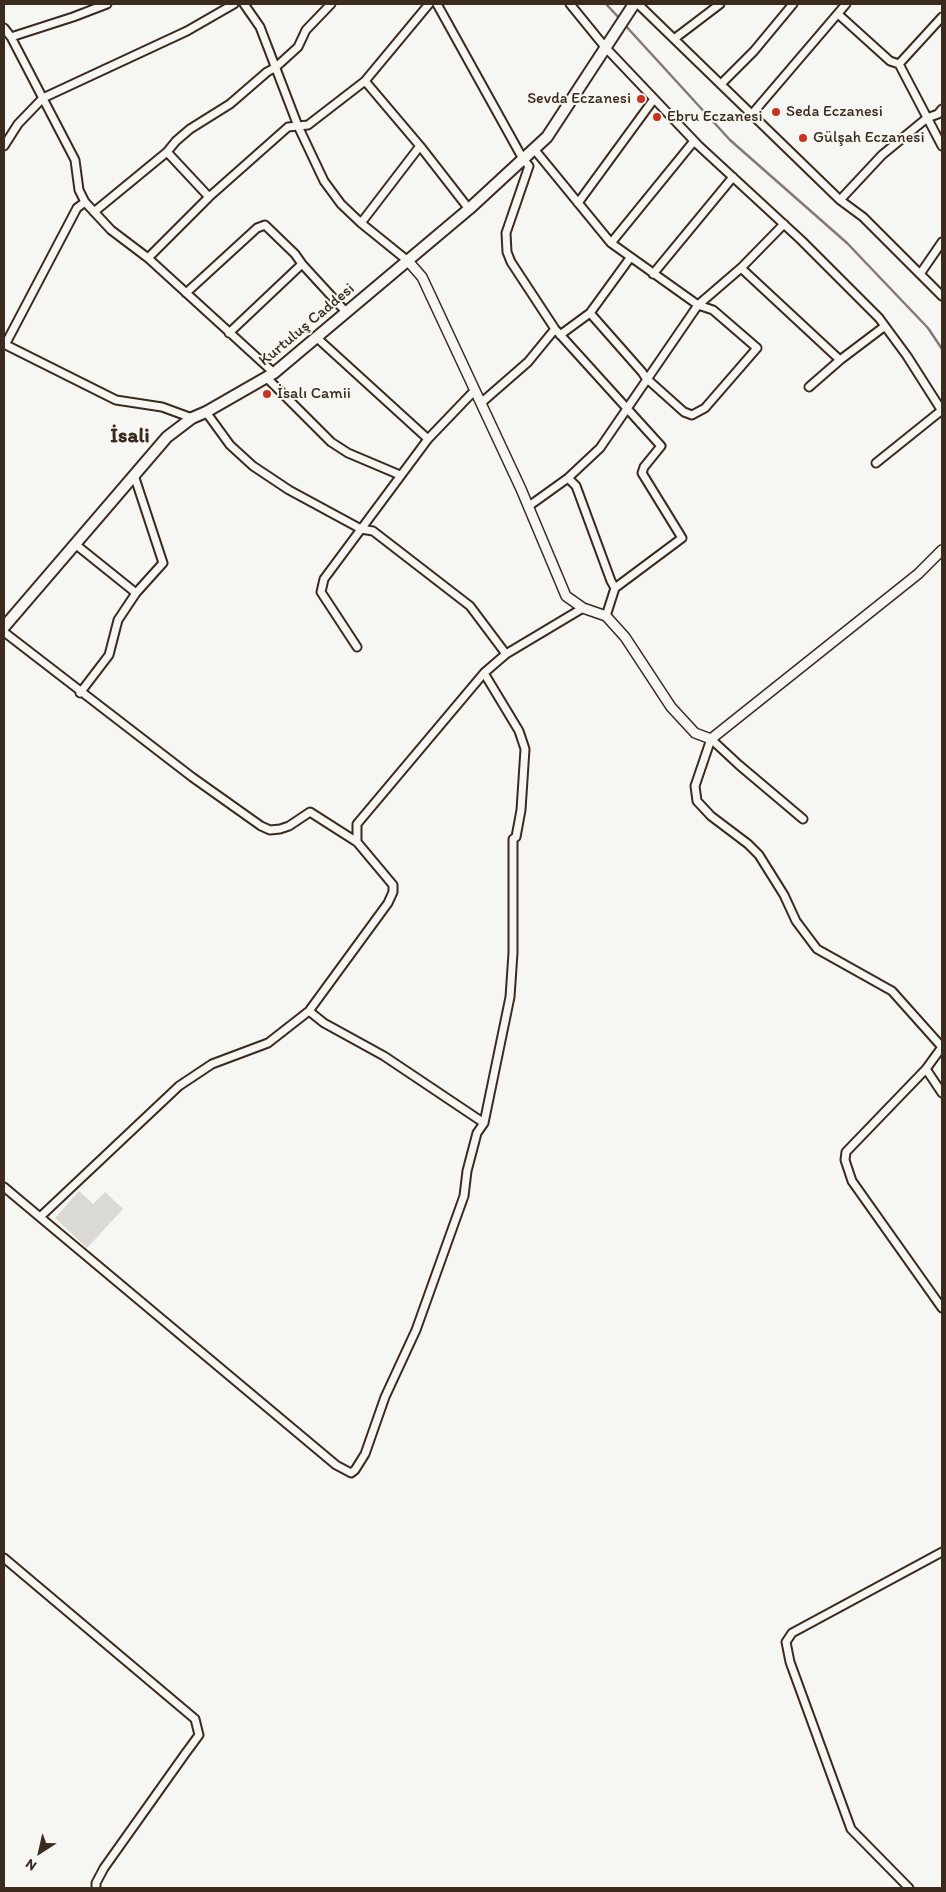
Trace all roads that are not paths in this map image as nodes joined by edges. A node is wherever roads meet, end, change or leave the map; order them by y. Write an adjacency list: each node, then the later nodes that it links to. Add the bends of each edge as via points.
1 (107, 4): 15 (street)
2 (234, 4): 22 (street, via 187,31)
3 (244, 4): 19 (street, via 260,27)
4 (331, 4): 19 (street, via 306,30 298,47)
5 (428, 4): 20 (street)
6 (437, 4): 34 (street)
7 (570, 4): 17 (street)
8 (720, 4): 16 (street)
9 (793, 4): 21 (street)
10 (846, 4): 12 (street)
11 (634, 6): 16 (street); 17 (main road, Kurtuluş Caddesi)
12 (838, 14): 18 (street, via 890,61); 25 (street)
13 (942, 18): 18 (street)
14 (4, 28): 15 (street)
15 (11, 37): 22 (street)
16 (674, 39): 21 (street)
17 (605, 47): 23 (street); 32 (main road, Kurtuluş Caddesi, via 547,137)
18 (899, 64): 26 (street)
19 (276, 67): 27 (street); 33 (street, via 230,104 190,129)
20 (365, 81): 27 (street, via 308,125); 30 (street)
21 (721, 84): 25 (street)
22 (43, 98): 29 (street, via 18,124); 38 (street, via 75,160 79,190)
23 (654, 99): 28 (street); 39 (street)
24 (942, 109): 26 (street)
25 (752, 114): 37 (street)
26 (927, 118): 31 (street); 37 (street, via 882,155)
27 (298, 126): 36 (street, via 288,127); 42 (street, via 324,180 340,204)
28 (694, 140): 35 (street); 45 (street)
29 (4, 146)
30 (420, 146): 40 (street); 42 (street)
31 (942, 146)
32 (534, 149): 34 (main road, Kurtuluş Caddesi); 39 (street)
33 (167, 152): 36 (street); 41 (street)
34 (523, 159): 40 (main road, Kurtuluş Caddesi); 59 (street, via 529,166 506,233 507,252)
35 (733, 177): 43 (street); 51 (street)
36 (209, 197): 46 (street)
37 (840, 200): 52 (street)
38 (85, 202): 41 (street); 63 (street, via 77,208)
39 (578, 203): 45 (street)
40 (469, 209): 48 (main road, Kurtuluş Caddesi)
41 (94, 212): 46 (street)
42 (361, 223): 48 (street)
43 (784, 224): 50 (street); 58 (street)
44 (942, 242): 52 (street)
45 (611, 244): 47 (street)
46 (148, 258): 53 (street)
47 (630, 258): 51 (street); 57 (street)
48 (408, 261): 56 (main road, Kurtuluş Caddesi); 68 (street, via 422,277)
49 (302, 264): 53 (street, via 265,225 257,228); 56 (street); 60 (street)
50 (741, 268): 55 (street); 64 (street)
51 (653, 274): 55 (street)
52 (920, 274): 54 (street)
53 (186, 293): 60 (street)
54 (942, 296)
55 (698, 305): 66 (street); 66 (street, via 713,310 757,348 705,408 692,414 684,412)
56 (346, 312): 62 (main road, Kurtuluş Caddesi)
57 (590, 314): 61 (street); 66 (street)
58 (885, 326): 64 (street); 71 (street)
59 (555, 329): 61 (street); 69 (street, via 528,362)
60 (230, 333): 65 (street)
61 (560, 335): 70 (street)
62 (316, 337): 65 (main road, Kurtuluş Caddesi); 74 (street)
63 (5, 344): 73 (street, via 116,400 162,407)
64 (840, 360): 67 (street)
65 (270, 376): 72 (main road, Kurtuluş Caddesi); 77 (street, via 331,442 348,453)
66 (646, 378): 70 (street)
67 (809, 387)
68 (475, 390): 69 (street); 74 (street)
69 (481, 403): 79 (street)
70 (626, 408): 78 (street, via 600,448); 83 (street, via 661,446 644,466 642,474 682,538)
71 (942, 410): 75 (street)
72 (206, 412): 73 (main road, Kurtuluş Caddesi); 80 (street, via 230,445 253,466 289,490)
73 (192, 418): 76 (main road, Kurtuluş Caddesi, via 167,437)
74 (428, 439): 77 (street)
75 (876, 463)
76 (134, 475): 81 (main road, Kurtuluş Caddesi); 84 (street, via 162,564)
77 (400, 475): 80 (street)
78 (568, 478): 79 (street); 83 (street, via 576,486)
79 (529, 506): 85 (street, via 566,596)
80 (361, 529): 89 (street, via 324,579 321,592); 90 (street, via 373,532 470,606)
81 (76, 544): 84 (street); 87 (main road, Kurtuluş Caddesi)
82 (942, 550): 93 (street, via 918,574)
83 (615, 588): 86 (street)
84 (136, 593): 92 (street, via 118,620 109,655)
85 (583, 608): 86 (street); 90 (street)
86 (606, 616): 93 (street, via 625,638 671,707 696,733)
87 (4, 627)
88 (4, 632): 92 (street)
89 (357, 647)
90 (506, 654): 91 (street)
91 (484, 673): 95 (street, via 356,824); 100 (street, via 520,731 525,750 522,810 513,839 510,997)
92 (80, 692): 95 (street, via 261,826 270,830 280,829 310,812)
93 (711, 739): 94 (street); 97 (street, via 695,786 697,801 759,855 796,921 816,949 892,991)
94 (804, 819)
95 (357, 842): 96 (street, via 393,885 393,892)
96 (310, 1011): 100 (street, via 324,1023 384,1056); 102 (street, via 268,1044 212,1064 179,1086)
97 (942, 1047): 98 (street)
98 (926, 1069): 99 (street); 103 (street, via 846,1152 845,1160 852,1181)
99 (942, 1092)
100 (484, 1123): 102 (street, via 477,1133 464,1196 416,1330 385,1397 365,1454 351,1473 336,1465)
101 (4, 1188): 102 (street)
102 (40, 1217)
103 (942, 1308)
104 (942, 1552): 107 (street, via 792,1632 786,1642 790,1662 852,1829)
105 (4, 1558): 106 (street, via 194,1719 199,1736 104,1868)
106 (96, 1888)
107 (909, 1888)

